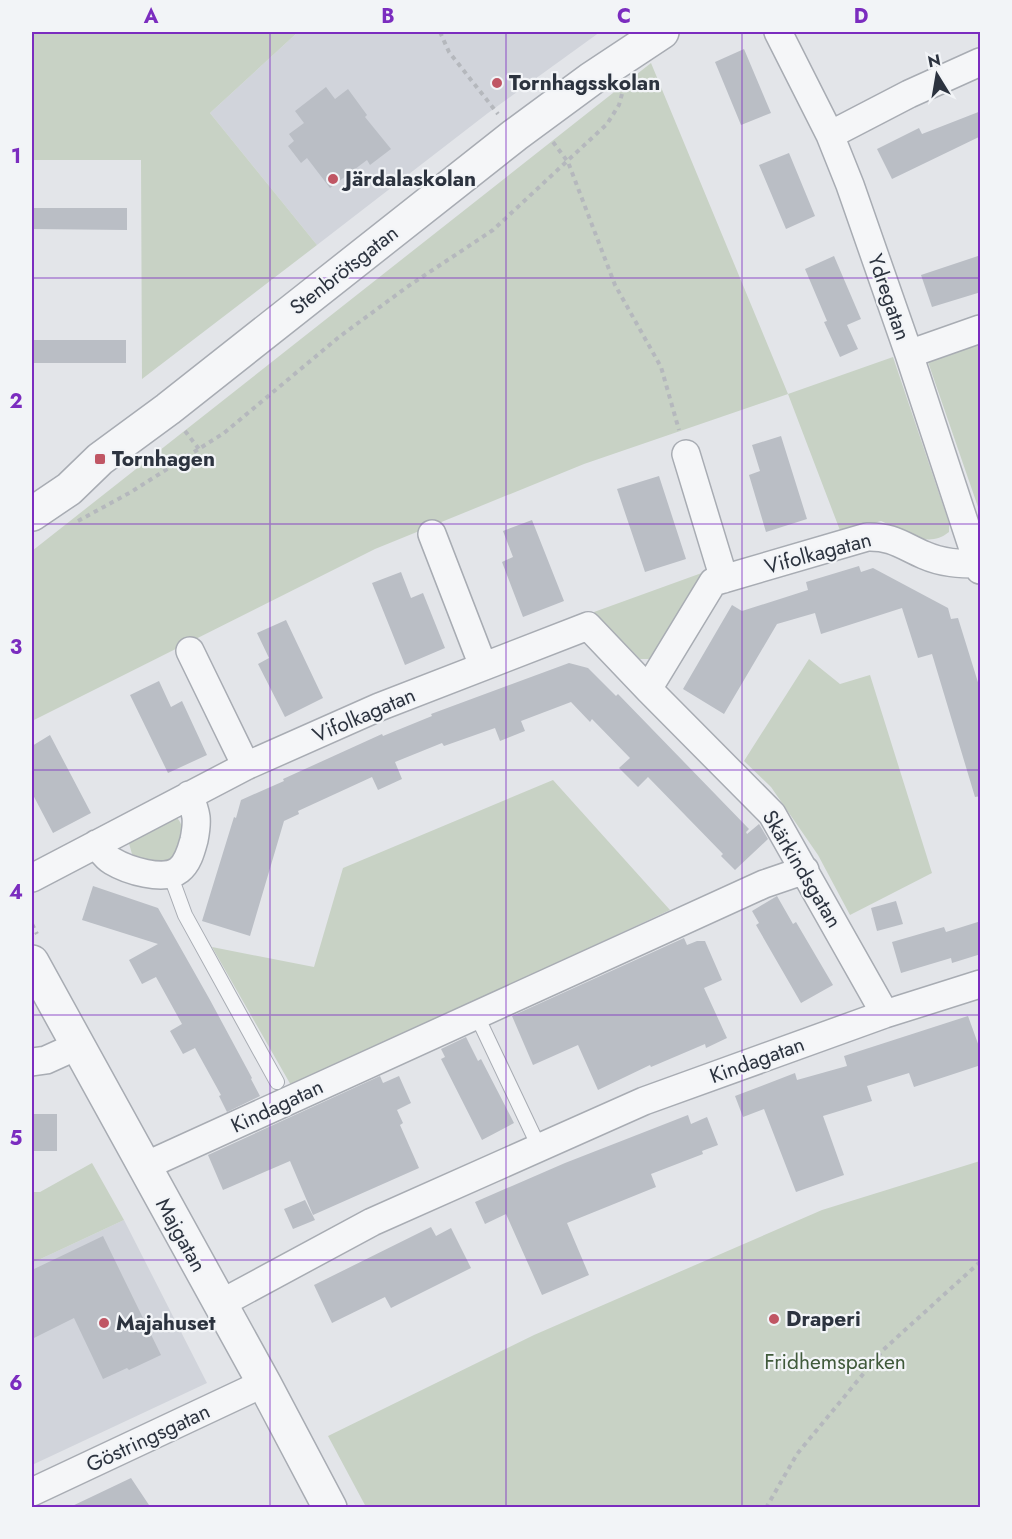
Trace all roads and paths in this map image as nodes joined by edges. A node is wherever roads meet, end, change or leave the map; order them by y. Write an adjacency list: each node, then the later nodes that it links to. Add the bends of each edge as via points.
1 (440, 32): 6 (path, via 448,52)
2 (662, 32): 4 (street, Stenbrötsgatan)
3 (778, 32): 7 (street, Ydregatan)
4 (615, 62): 6 (street, Stenbrötsgatan); 8 (path, via 622,81 619,105 607,124)
5 (981, 62): 7 (street)
6 (516, 135): 12 (street, Stenbrötsgatan, via 100,459 69,489)
7 (830, 135): 10 (street, Ydregatan)
8 (568, 162): 11 (path, via 615,285 661,367); 13 (path, via 493,230 339,337 224,433)
9 (981, 329): 10 (street)
10 (909, 354): 15 (street, Ydregatan)
11 (686, 454): 16 (street)
12 (32, 514)
13 (75, 523)
14 (432, 534): 18 (street)
15 (980, 567): 16 (street, Vifolkagatan, via 937,560 891,538 867,537)
16 (724, 579): 19 (street, Vifolkagatan, via 713,582)
17 (190, 651): 20 (street)
18 (483, 666): 19 (street, Vifolkagatan, via 588,626); 20 (street, Vifolkagatan)
19 (648, 689): 23 (street, Skärkindsgatan, via 763,803)
20 (246, 766): 21 (street, Vifolkagatan)
21 (189, 795): 22 (street, Vifolkagatan); 24 (street, via 197,813 194,839 184,865)
22 (96, 844): 24 (street, via 113,862 150,874); 25 (street, Vifolkagatan)
23 (805, 870): 28 (street, Kindagatan, via 764,884); 29 (street, Skärkindsgatan)
24 (170, 874): 32 (lane, via 185,915)
25 (32, 878)
26 (32, 962): 30 (street, Majgatan)
27 (981, 984): 29 (street, Kindagatan)
28 (476, 1014): 33 (lane); 34 (street, Kindagatan)
29 (885, 1014): 33 (street, Kindagatan, via 644,1101)
30 (76, 1046): 31 (street); 34 (street, Majgatan)
31 (32, 1062)
32 (277, 1082)
33 (539, 1147): 36 (street, Kindagatan, via 372,1222)
34 (143, 1167): 36 (street, Majgatan)
35 (981, 1262): 40 (path, via 883,1350 797,1454)
36 (220, 1304): 37 (street, Majgatan)
37 (264, 1383): 38 (street, Göstringsgatan); 39 (street, Majgatan)
38 (32, 1492)
39 (330, 1508)
40 (766, 1508)

